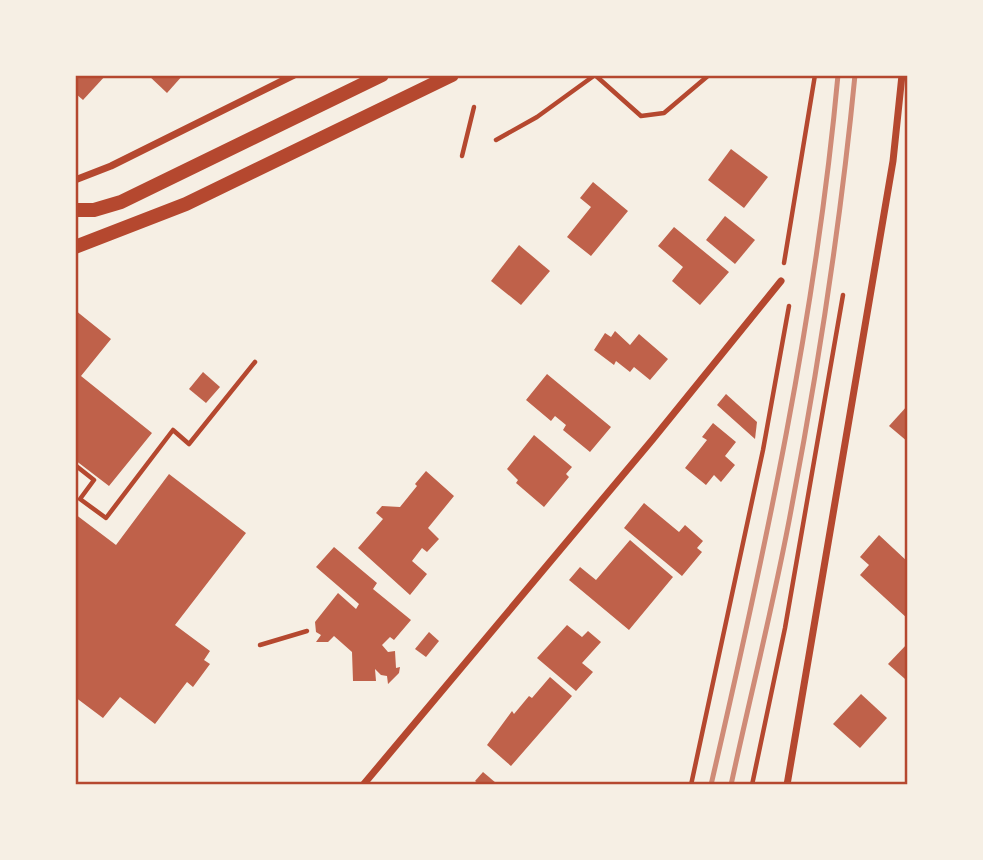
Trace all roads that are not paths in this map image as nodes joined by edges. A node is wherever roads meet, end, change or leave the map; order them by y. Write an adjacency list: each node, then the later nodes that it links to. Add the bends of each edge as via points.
1 (294, 75): 5 (street)
2 (382, 75): 6 (main road, via 121,202)
3 (452, 75): 7 (main road, via 186,204)
4 (902, 75): 10 (street, via 893,160)
5 (75, 180)
6 (75, 210)
7 (75, 247)
8 (781, 281): 9 (street)
9 (363, 785)
10 (788, 785)

